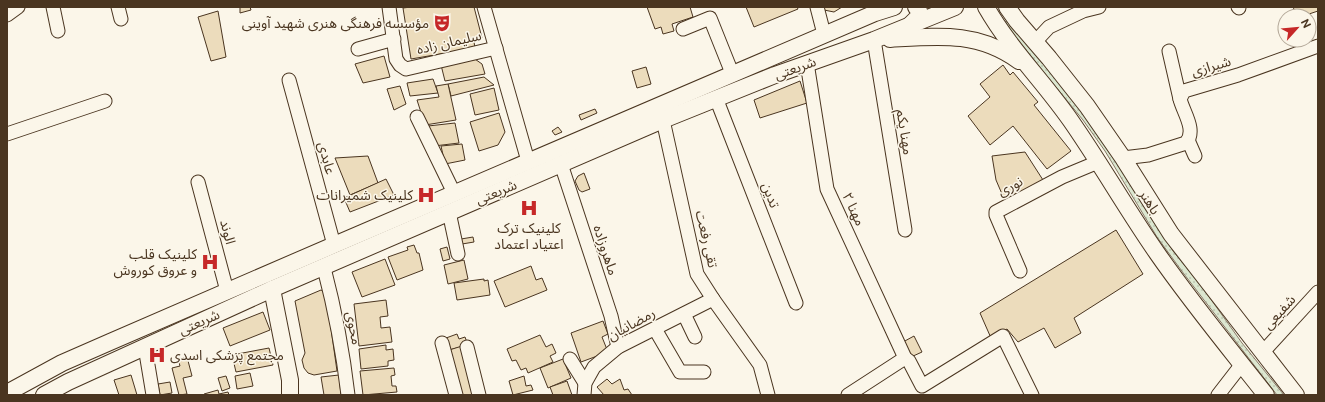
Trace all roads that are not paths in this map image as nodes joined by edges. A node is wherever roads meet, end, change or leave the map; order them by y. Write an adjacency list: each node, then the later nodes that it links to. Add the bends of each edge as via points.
1 (18, 7): 13 (street)
2 (52, 7): 16 (street)
3 (389, 7): 18 (street, سلیمان زاده)
4 (484, 7): 22 (street)
5 (817, 7): 17 (street)
6 (894, 7): 12 (main road, شریعتی)
7 (916, 7): 14 (main road, via 920,15)
8 (954, 7): 14 (main road, شریعتی)
9 (986, 7): 26 (main road, باهنر)
10 (1007, 7): 20 (main road, باهنر)
11 (1099, 7): 20 (street, via 1083,11 1049,27)
12 (880, 10): 17 (main road, شریعتی)
13 (7, 15)
14 (910, 26): 19 (main road, شریعتی)
15 (683, 30): 27 (street, via 710,18)
16 (58, 32)
17 (824, 34): 27 (main road, شریعتی)
18 (394, 39): 22 (street, سلیمان زاده, via 396,59 406,69); 23 (street)
19 (874, 40): 25 (main road, شریعتی); 26 (main road, via 941,36 965,39 1001,50); 44 (street, مهنا یکم)
20 (1034, 42): 37 (main road, باهنر, via 1087,106)
21 (1318, 46): 30 (street, شیرازی, via 1238,75 1184,91)
22 (496, 48): 38 (street, سلیمان زاده)
23 (358, 49)
24 (1169, 50): 30 (street)
25 (807, 63): 29 (main road, شریعتی); 62 (street, مهنا ۲, via 827,189)
26 (1031, 71): 39 (main road, باهنر, via 1052,95)
27 (732, 73): 38 (main road, شریعتی)
28 (289, 80): 45 (street, عابدی)
29 (716, 98): 33 (main road, شریعتی); 53 (street, تدین)
30 (1180, 98): 35 (street, via 1190,124)
31 (105, 101): 34 (street)
32 (417, 117): 42 (street)
33 (662, 120): 40 (main road, شریعتی); 52 (street, تقی رفعت, via 697,274)
34 (7, 134)
35 (1188, 140): 36 (street); 37 (street, via 1186,143 1148,155)
36 (1195, 156)
37 (1123, 158): 61 (main road, باهنر, via 1171,234)
38 (528, 161): 42 (main road, شریعتی)
39 (1098, 162): 48 (street, نوری, via 1062,177 996,212); 64 (main road, باهنر, via 1175,279)
40 (561, 164): 43 (main road, شریعتی); 60 (street, ماهروزاده, via 611,316)
41 (198, 182): 50 (street, الوند)
42 (454, 193): 45 (main road, شریعتی)
43 (449, 212): 46 (street); 47 (main road, شریعتی)
44 (905, 230)
45 (334, 244): 50 (main road, شریعتی)
46 (458, 254)
47 (324, 268): 49 (main road, شریعتی); 71 (street, محوی, via 334,306)
48 (1020, 271)
49 (272, 289): 58 (main road, شریعتی); 70 (main road, via 290,380)
50 (227, 291): 67 (main road, شریعتی, via 62,363)
51 (1318, 292): 61 (street, شفیعی)
52 (713, 299): 54 (street, رمضانیان); 74 (street, تقی رفعت, via 760,365)
53 (796, 303)
54 (684, 314): 55 (street, رمضانیان); 56 (street)
55 (656, 329): 60 (street, رمضانیان); 65 (street, via 680,372)
56 (695, 337)
57 (442, 343): 72 (street)
58 (145, 347): 68 (main road, شریعتی); 69 (street)
59 (467, 347): 73 (street)
60 (618, 347): 66 (street, رمضانیان, via 594,367)
61 (1263, 352): 79 (main road, باهنر)
62 (905, 358): 75 (street); 76 (street, مهنا ۲, via 922,386 1003,336)
63 (570, 359): 66 (street)
64 (1242, 364): 77 (street); 78 (main road, باهنر)
65 (704, 372)
66 (585, 389)
67 (7, 393)
68 (44, 395)
69 (153, 395)
70 (290, 395)
71 (348, 395)
72 (456, 395)
73 (479, 395)
74 (768, 395)
75 (848, 395)
76 (1032, 395)
77 (1218, 395)
78 (1266, 395)
79 (1296, 395)

